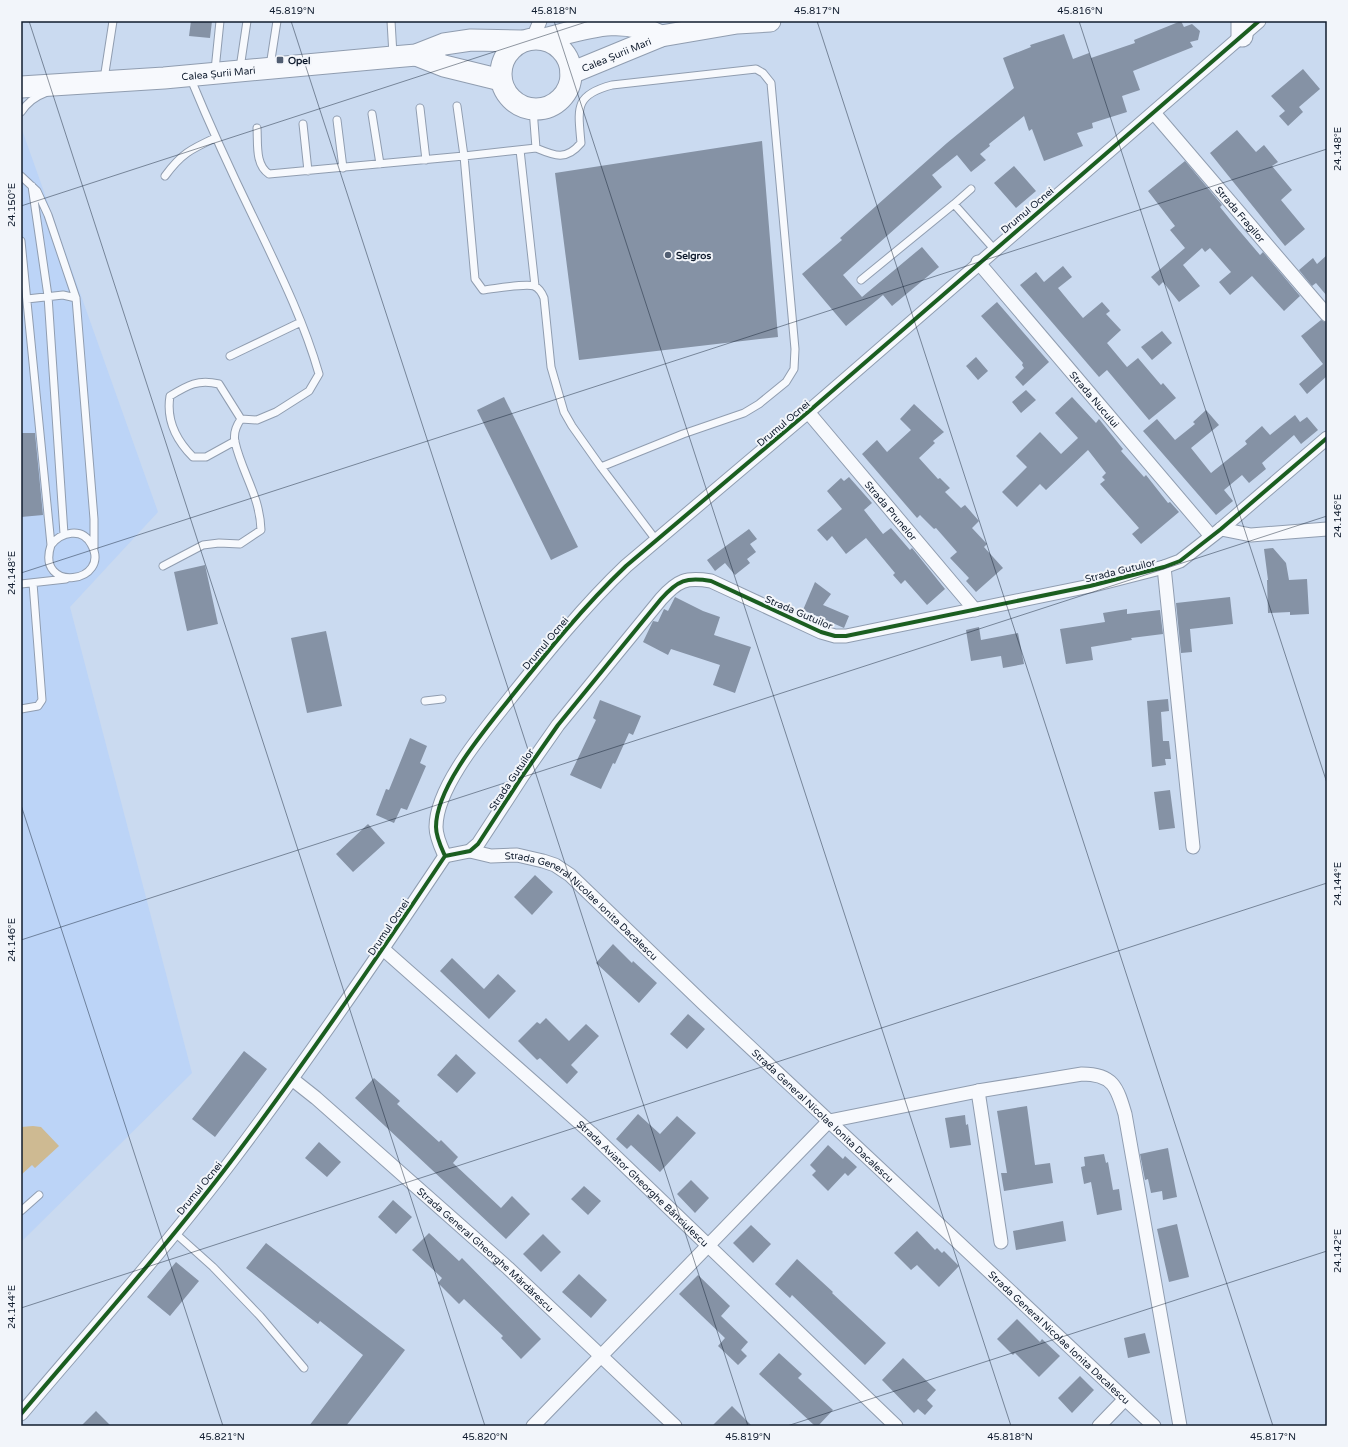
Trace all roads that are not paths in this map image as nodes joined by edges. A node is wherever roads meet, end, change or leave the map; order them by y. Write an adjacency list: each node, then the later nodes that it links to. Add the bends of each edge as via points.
1 (113, 21): 21 (lane)
2 (220, 21): 17 (lane)
3 (247, 21): 16 (lane)
4 (277, 21): 15 (lane)
5 (391, 21): 14 (lane)
6 (769, 21): 8 (main road, Calea Șurii Mari)
7 (1259, 21): 10 (street, Drumul Ocnei)
8 (736, 22): 12 (main road, Calea Șurii Mari)
9 (576, 26): 11 (main road, Calea Șurii Mari); 12 (main road, Calea Șurii Mari, via 628,24 648,29)
10 (1242, 29): 28 (street, Drumul Ocnei)
11 (534, 35): 13 (main road, Calea Șurii Mari, via 444,44); 18 (main road, via 564,51); 20 (main road, via 512,48 504,57)
12 (661, 36): 18 (main road, Calea Șurii Mari)
13 (416, 55): 14 (main road, Calea Șurii Mari); 20 (main road, Calea Șurii Mari, via 444,66)
14 (393, 58): 15 (main road, Calea Șurii Mari)
15 (270, 68): 16 (main road, Calea Șurii Mari)
16 (240, 71): 17 (main road, Calea Șurii Mari)
17 (215, 73): 19 (main road, Calea Șurii Mari)
18 (571, 73): 26 (main road, via 570,85 560,99 545,108)
19 (189, 75): 21 (main road, Calea Șurii Mari); 33 (lane)
20 (501, 80): 26 (main road, via 512,100)
21 (104, 82): 22 (main road, Calea Șurii Mari)
22 (78, 83): 23 (main road, Calea Șurii Mari); 27 (lane, via 38,96)
23 (21, 87)
24 (457, 106): 36 (lane)
25 (420, 108): 37 (lane)
26 (533, 109): 34 (lane)
27 (21, 112)
28 (1154, 113): 47 (street, Drumul Ocnei); 54 (street, Strada Fragilor)
29 (372, 114): 38 (lane)
30 (337, 120): 39 (lane)
31 (303, 124): 40 (lane)
32 (257, 128): 40 (lane, via 259,160 265,172 269,174)
33 (215, 138): 42 (lane, via 176,160); 55 (lane)
34 (536, 148): 35 (lane); 61 (lane, via 553,155 564,156 574,150 581,143 578,118 582,102 587,94 597,89 612,85 756,69 771,83 794,341 794,369 786,382 744,413)
35 (520, 150): 36 (lane); 50 (lane)
36 (464, 156): 37 (lane); 50 (lane, via 475,279 483,290 526,284)
37 (426, 160): 38 (lane)
38 (380, 164): 39 (lane)
39 (343, 168): 40 (lane)
40 (308, 171)
41 (21, 176): 43 (lane)
42 (165, 176)
43 (32, 186): 51 (lane); 52 (lane, via 48,215)
44 (971, 189): 45 (lane)
45 (954, 204): 47 (lane); 49 (lane)
46 (21, 241): 53 (lane)
47 (994, 249): 48 (street, Drumul Ocnei)
48 (978, 262): 57 (street, Drumul Ocnei); 63 (street, Strada Nucului)
49 (861, 280)
50 (535, 286): 61 (lane, via 544,298 551,368 564,412)
51 (48, 296): 52 (lane, via 63,295); 53 (lane); 64 (lane)
52 (76, 298): 67 (lane, via 94,519)
53 (27, 299): 66 (lane)
54 (1327, 315)
55 (301, 322): 56 (lane); 58 (lane, via 310,343 318,374 309,391 276,412 257,420)
56 (230, 356)
57 (808, 412): 65 (street, Drumul Ocnei); 73 (street, Strada Prunelor)
58 (241, 419): 60 (lane, via 235,428); 60 (lane, via 219,384 206,381 186,386 170,396 168,410 174,429 182,446 193,457 206,457)
59 (1327, 438): 63 (street, Strada Gutuilor)
60 (235, 441): 68 (lane, via 254,494 261,530 240,544 203,545)
61 (601, 467): 65 (lane)
62 (1327, 529): 63 (street, via 1251,535)
63 (1216, 533): 69 (street, Strada Gutuilor, via 1180,561)
64 (64, 534): 66 (lane); 67 (lane, via 77,533 85,537)
65 (656, 540): 79 (street, Drumul Ocnei, via 609,582 559,638 470,750 450,783 437,817 436,828)
66 (51, 545): 70 (lane, via 48,553 52,568)
67 (94, 550): 70 (lane, via 94,558 88,572 74,579)
68 (163, 566)
69 (1164, 567): 73 (street, Strada Gutuilor, via 1090,586); 77 (street)
70 (66, 579): 71 (lane)
71 (36, 583): 72 (lane); 76 (lane, via 42,700 38,706)
72 (21, 584)
73 (975, 610): 78 (street, Strada Gutuilor, via 860,634 835,636 711,582 692,579 682,581 661,599 558,725 478,844)
74 (442, 698): 75 (lane)
75 (425, 701)
76 (21, 709)
77 (1192, 847)
78 (470, 851): 79 (street); 83 (street, Strada General Nicolae Ionita Dacalescu, via 491,856 518,855 555,865 570,875)
79 (445, 856): 80 (street, Drumul Ocnei)
80 (384, 948): 81 (street, Drumul Ocnei); 88 (street, Strada Aviator Gheorghe Bănciulescu, via 591,1133)
81 (292, 1079): 86 (street, Drumul Ocnei, via 234,1158); 89 (street, Strada General Gheorghe Mărdărescu, via 508,1268)
82 (978, 1091): 83 (street); 87 (street); 98 (street, via 1082,1074 1097,1074 1114,1085 1125,1114)
83 (829, 1121): 88 (street); 91 (street, Strada General Nicolae Ionita Dacalescu)
84 (40, 1195): 85 (lane)
85 (21, 1211)
86 (174, 1232): 90 (lane, via 213,1267 260,1316); 92 (street, Drumul Ocnei)
87 (1001, 1242)
88 (708, 1245): 89 (street); 95 (street, Strada Aviator Gheorghe Bănciulescu)
89 (600, 1356): 93 (street); 94 (street, Strada General Gheorghe Mărdărescu)
90 (304, 1368)
91 (1125, 1399): 96 (street); 97 (street, Strada General Nicolae Ionita Dacalescu)
92 (21, 1414)
93 (533, 1426)
94 (675, 1426)
95 (896, 1426)
96 (1099, 1426)
97 (1154, 1426)
98 (1180, 1426)

